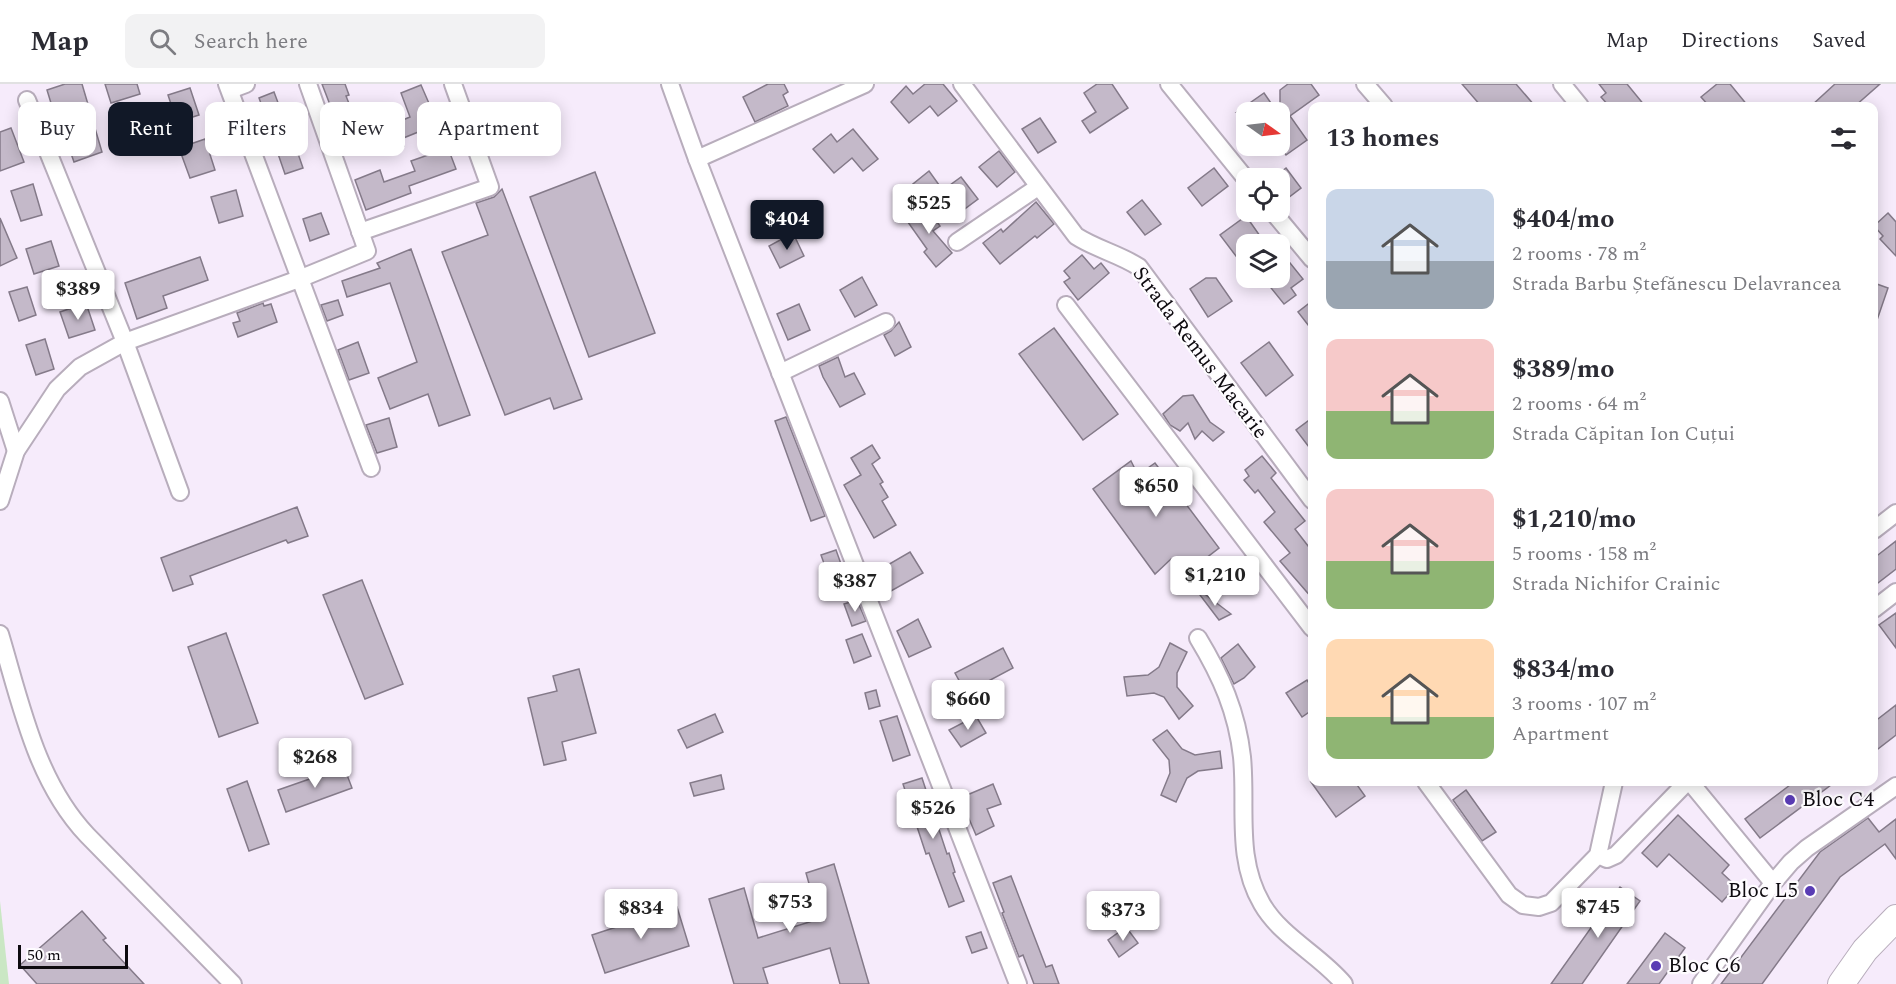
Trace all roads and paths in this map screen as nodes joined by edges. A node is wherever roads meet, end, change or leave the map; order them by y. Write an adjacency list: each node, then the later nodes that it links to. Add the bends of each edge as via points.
1 (308, 84): 17 (street)
2 (453, 84): 17 (street, via 490,187)
3 (670, 84): 13 (street)
4 (865, 84): 13 (street)
5 (962, 84): 15 (street, Strada Remus Macarie)
6 (1169, 84): 14 (street)
7 (1365, 84): 11 (street)
8 (1562, 84): 12 (street)
9 (234, 86): 20 (street)
10 (27, 100): 23 (street)
11 (1381, 102)
12 (1577, 102)
13 (697, 159): 24 (street)
14 (1237, 168)
15 (1038, 187): 18 (street); 29 (street, Strada Remus Macarie, via 1076,236 1139,267)
16 (1282, 222): 19 (street)
17 (360, 231): 20 (street, via 367,250)
18 (957, 242)
19 (1308, 254)
20 (299, 279): 23 (street); 27 (street)
21 (1066, 305): 35 (street)
22 (886, 322): 24 (street)
23 (126, 342): 26 (street, via 80,367 57,389); 28 (street)
24 (780, 373): 47 (street)
25 (0, 401): 26 (street)
26 (16, 451): 30 (street)
27 (371, 468)
28 (180, 492)
29 (1308, 495)
30 (0, 501)
31 (1896, 513): 32 (street)
32 (1878, 527)
33 (1896, 592): 34 (street)
34 (1878, 606)
35 (1308, 623)
36 (0, 634): 46 (street, via 48,782 66,811)
37 (1197, 638): 48 (street, via 1216,669 1234,712 1242,757 1242,826 1249,875 1263,905 1284,931)
38 (1429, 786): 43 (street, via 1509,895 1523,905 1539,907 1551,903)
39 (1613, 786): 43 (street)
40 (1684, 786): 43 (street, via 1616,855 1607,859)
41 (1691, 786): 44 (street)
42 (1896, 786): 44 (street, via 1807,848)
43 (1598, 855)
44 (1773, 883): 49 (street)
45 (1896, 918): 50 (main road)
46 (233, 984)
47 (1018, 984)
48 (1344, 984)
49 (1701, 984)
50 (1840, 984)

